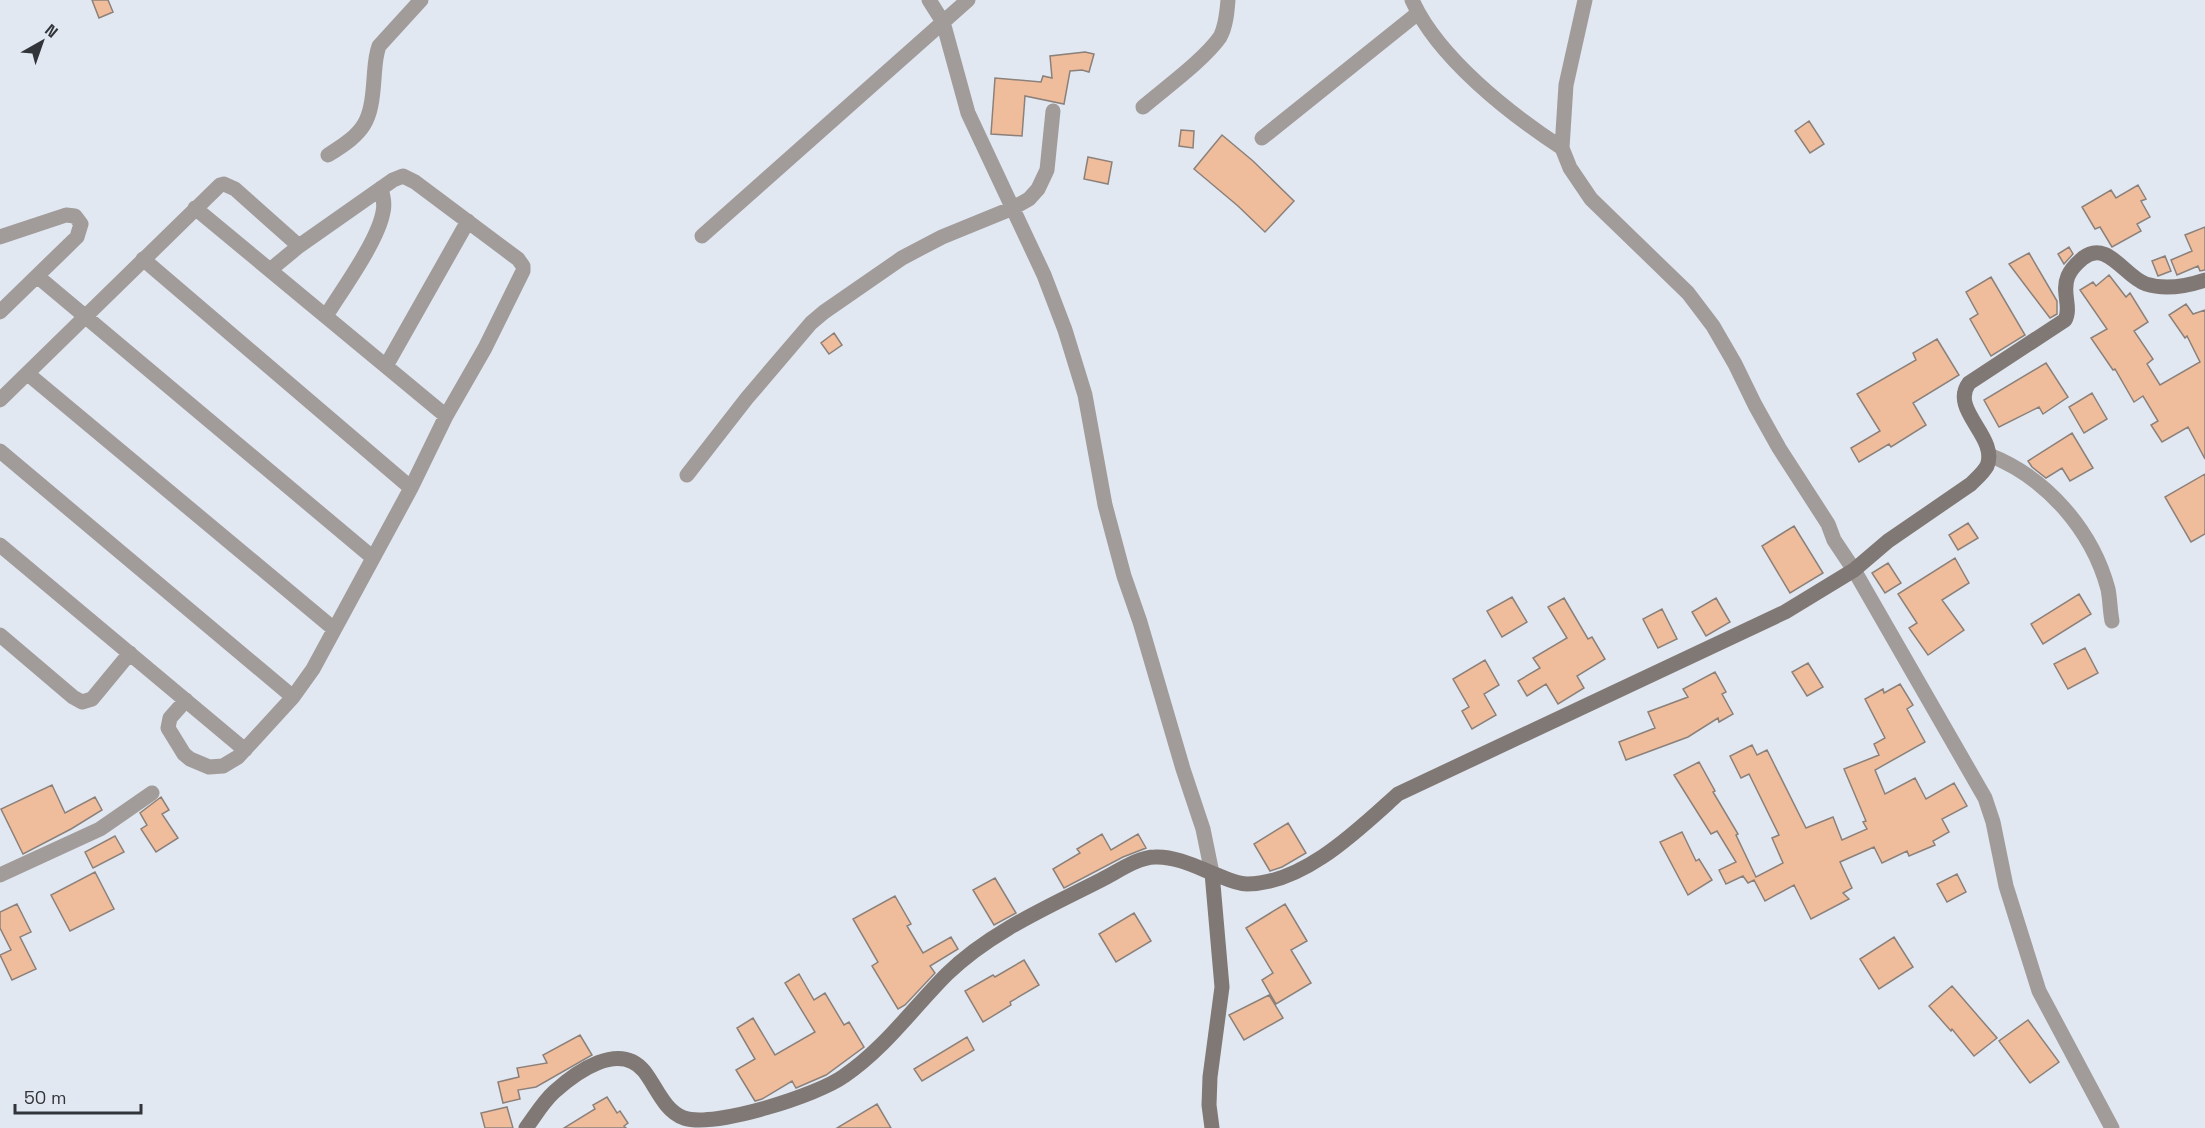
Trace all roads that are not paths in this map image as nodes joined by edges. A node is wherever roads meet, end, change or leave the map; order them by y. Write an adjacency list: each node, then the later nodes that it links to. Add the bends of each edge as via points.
1 (421, 0): 12 (street, via 379,46 373,100 362,129 354,139)
2 (929, 0): 7 (street)
3 (968, 0): 7 (street)
4 (1228, 0): 8 (street, via 1224,27 1214,44)
5 (1585, 0): 11 (street, via 1566,85)
6 (1415, 7): 10 (street); 11 (street, via 1471,77)
7 (943, 22): 15 (street, via 968,113); 17 (street)
8 (1143, 107)
9 (1053, 111): 15 (street, via 1047,170 1034,194)
10 (1262, 138)
11 (1562, 148): 37 (street, via 1591,199 1688,293 1713,326 1779,448)
12 (328, 155)
13 (381, 188): 16 (street, via 398,177 406,177); 19 (street); 26 (street, via 384,211 380,223)
14 (195, 208): 19 (street, via 220,185 229,186); 20 (street); 21 (street)
15 (1012, 208): 33 (street, via 902,258 824,312 747,398); 46 (street, via 1065,330 1084,395 1105,505 1124,576 1203,829)
16 (468, 221): 27 (street); 30 (street, via 518,259 523,271)
17 (702, 236)
18 (0, 237): 22 (street, via 66,215 79,219 77,237)
19 (299, 246): 21 (street)
20 (142, 259): 25 (street); 34 (street)
21 (270, 270): 26 (street)
22 (37, 276): 24 (street); 25 (street)
23 (2205, 280): 32 (street, via 2160,287 2144,284 2112,258 2100,254 2088,255 2078,262 2068,274 2064,291 2065,320 1965,388 1964,397)
24 (0, 312)
25 (84, 315): 28 (street); 36 (street)
26 (326, 316): 27 (street)
27 (386, 366): 30 (street)
28 (28, 374): 29 (street); 39 (street)
29 (0, 400)
30 (447, 416): 34 (street)
31 (0, 451): 42 (street)
32 (1989, 455): 37 (street, via 1983,473 1971,484 1888,541); 38 (street, via 2022,471 2074,520 2091,548 2108,590)
33 (687, 475)
34 (411, 488): 36 (street)
35 (0, 545): 41 (street)
36 (372, 557): 39 (street)
37 (1854, 570): 46 (street, via 1785,612 1398,794 1338,847 1295,872 1266,883 1244,884); 50 (street, via 1985,798 2006,886 2039,991)
38 (2112, 621)
39 (334, 628): 42 (street)
40 (0, 635): 41 (street, via 82,702 92,699)
41 (130, 653): 43 (street)
42 (293, 697): 44 (street)
43 (186, 700): 44 (street); 44 (street, via 170,718 168,728 184,754 208,766 223,766)
44 (245, 750)
45 (152, 793): 47 (street, via 100,829)
46 (1212, 873): 48 (street, via 1167,858 1144,859 992,938 947,974 888,1039 845,1076 805,1095 713,1120 686,1119 674,1113 637,1064 627,1058 611,1058 581,1072 553,1092); 49 (street, via 1222,987 1210,1077)
47 (0, 875)
48 (526, 1128)
49 (1212, 1128)
50 (2112, 1128)

